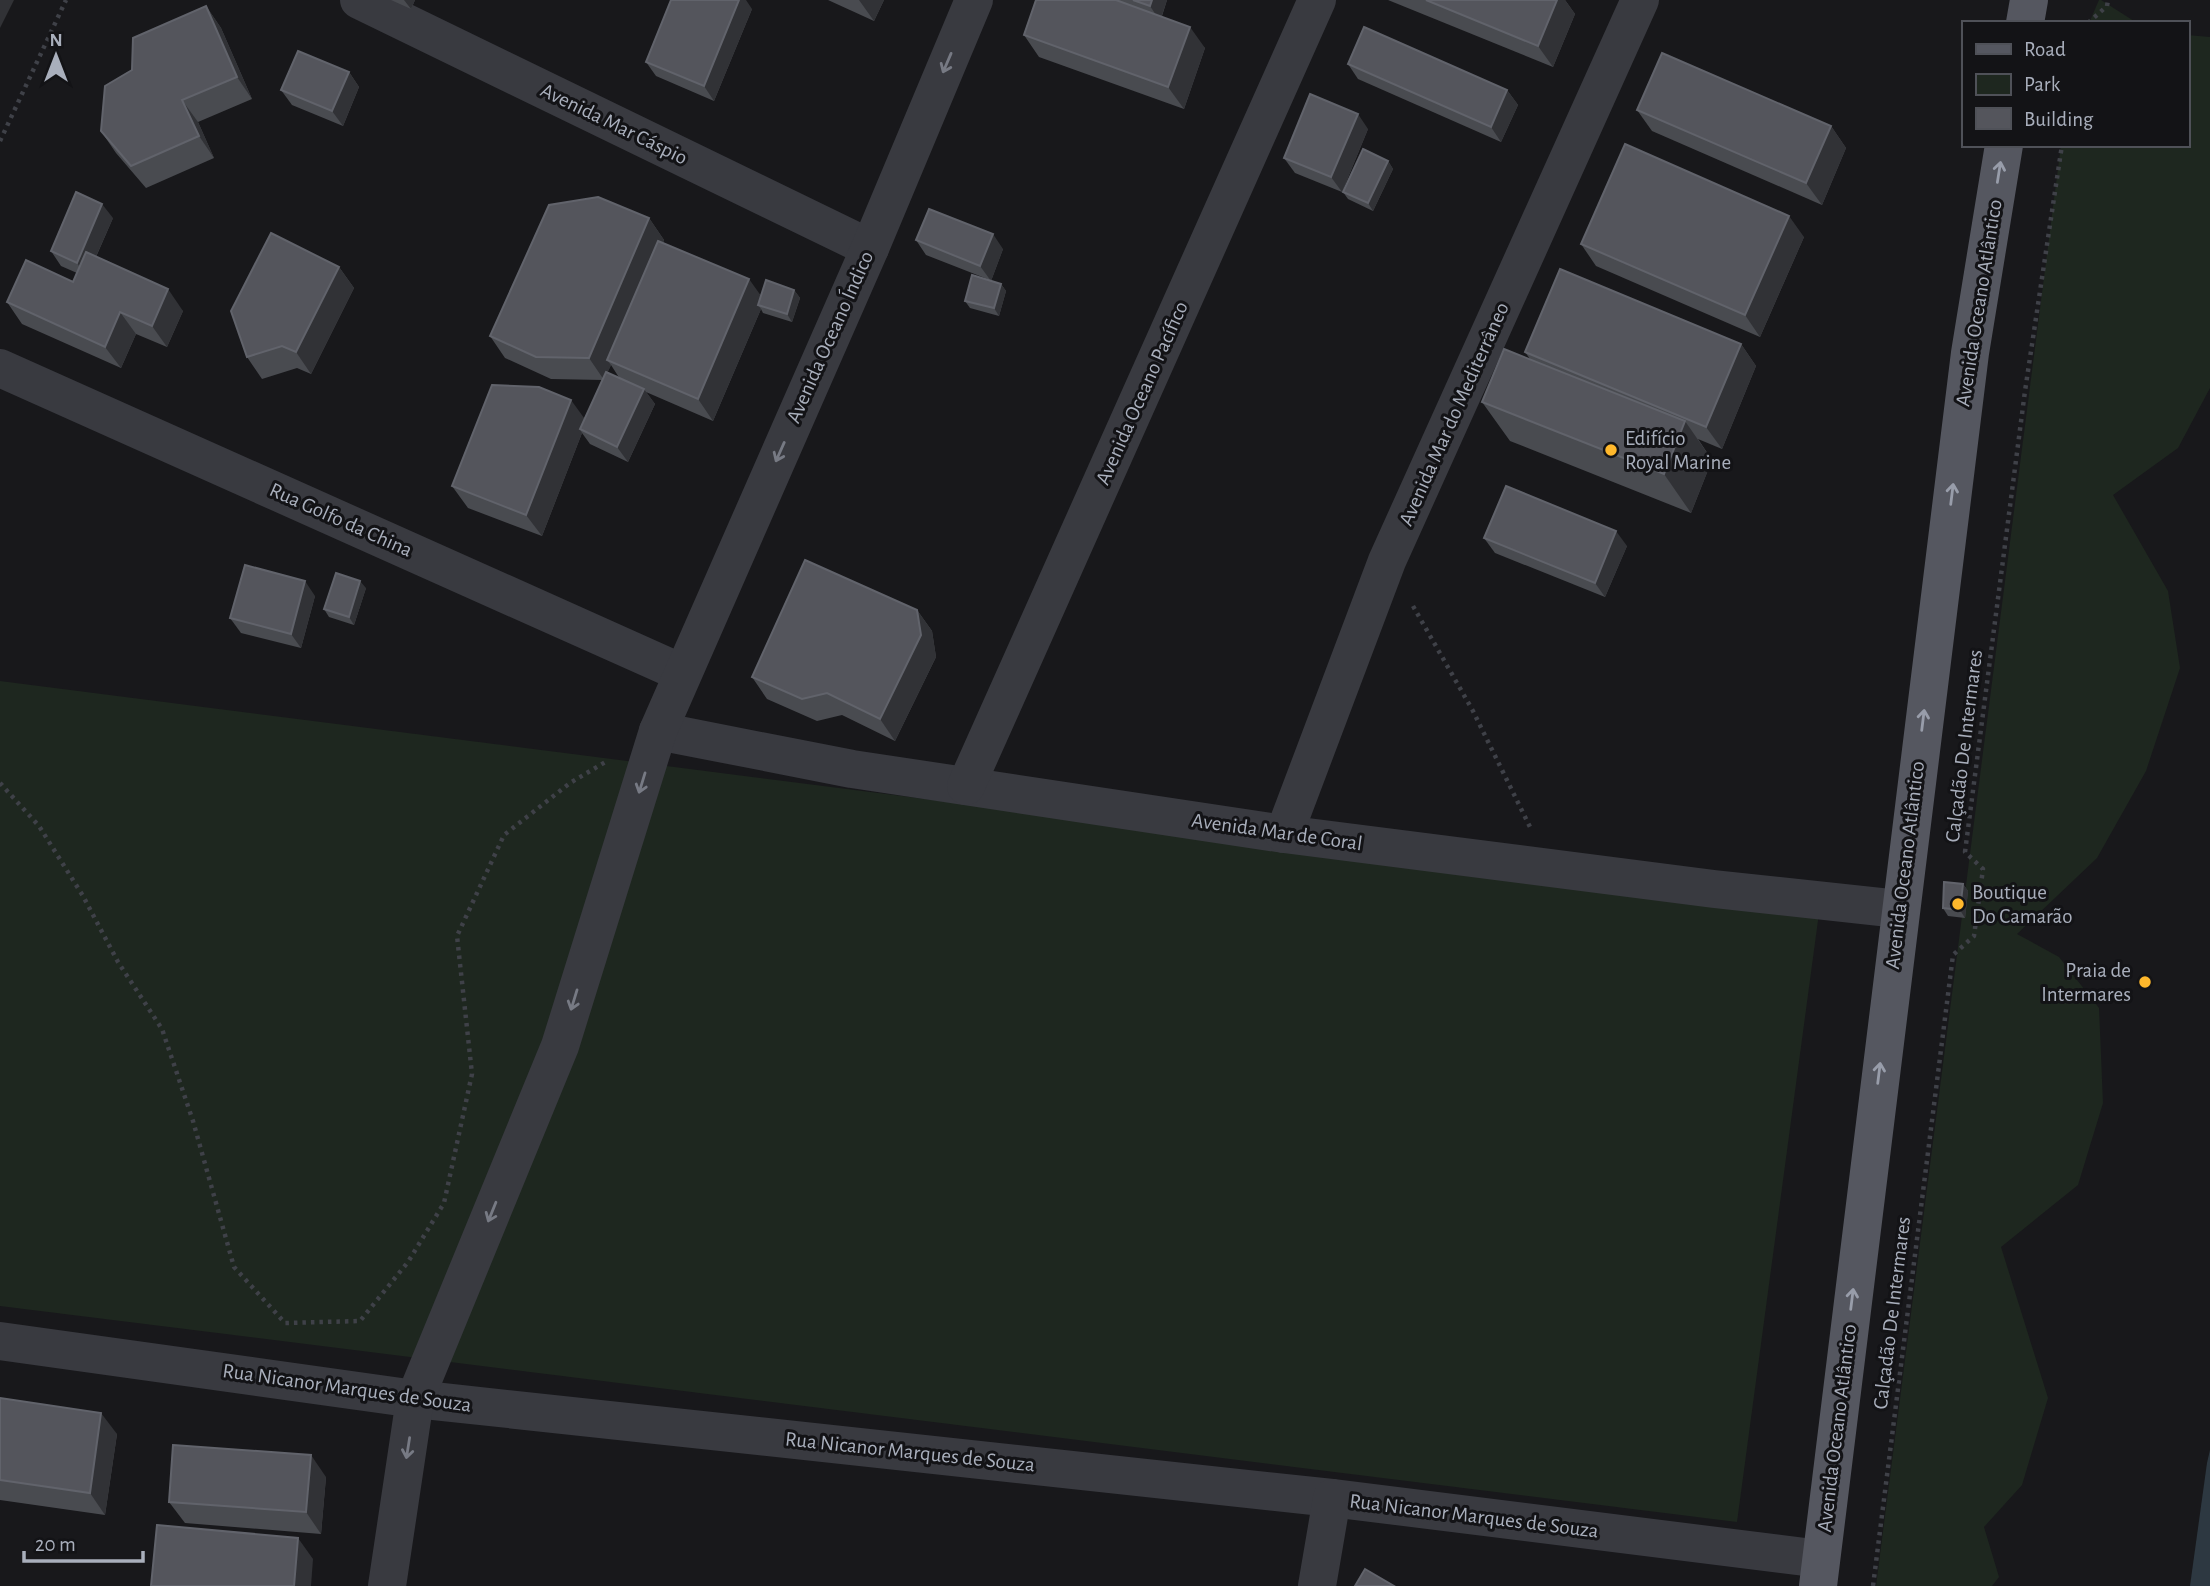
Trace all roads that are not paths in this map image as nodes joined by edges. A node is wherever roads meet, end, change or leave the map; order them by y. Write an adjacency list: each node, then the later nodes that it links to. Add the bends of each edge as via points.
1 (359, 0): 8 (street, Avenida Mar Cáspio)
2 (974, 0): 8 (street, Avenida Oceano Índico, one-way to 8)
3 (1317, 0): 12 (street, Avenida Oceano Pacífico)
4 (1640, 0): 13 (street, Avenida Mar do Mediterrâneo, via 1387,561)
5 (2029, 0): 6 (main road)
6 (2025, 21)
7 (2004, 147): 14 (main road, Avenida Oceano Atlântico, one-way to 7, via 1970,353)
8 (870, 248): 10 (street, Avenida Oceano Índico, one-way to 10)
9 (0, 368): 10 (street, Rua Golfo da China)
10 (682, 673): 11 (street, Avenida Oceano Índico)
11 (658, 731): 12 (street, Avenida Mar de Coral); 16 (street, Avenida Oceano Índico, one-way to 16, via 560,1046)
12 (967, 786): 13 (street, Avenida Mar de Coral)
13 (1284, 834): 14 (street, Avenida Mar de Coral)
14 (1899, 909): 18 (main road, Avenida Oceano Atlântico, one-way to 14)
15 (0, 1341): 16 (street, Rua Nicanor Marques de Souza)
16 (415, 1399): 17 (street, Rua Nicanor Marques de Souza); 19 (street, Avenida Oceano Índico, one-way to 19)
17 (1332, 1498): 18 (street, Rua Nicanor Marques de Souza); 20 (street)
18 (1819, 1573)
19 (387, 1586)
20 (1317, 1586)

